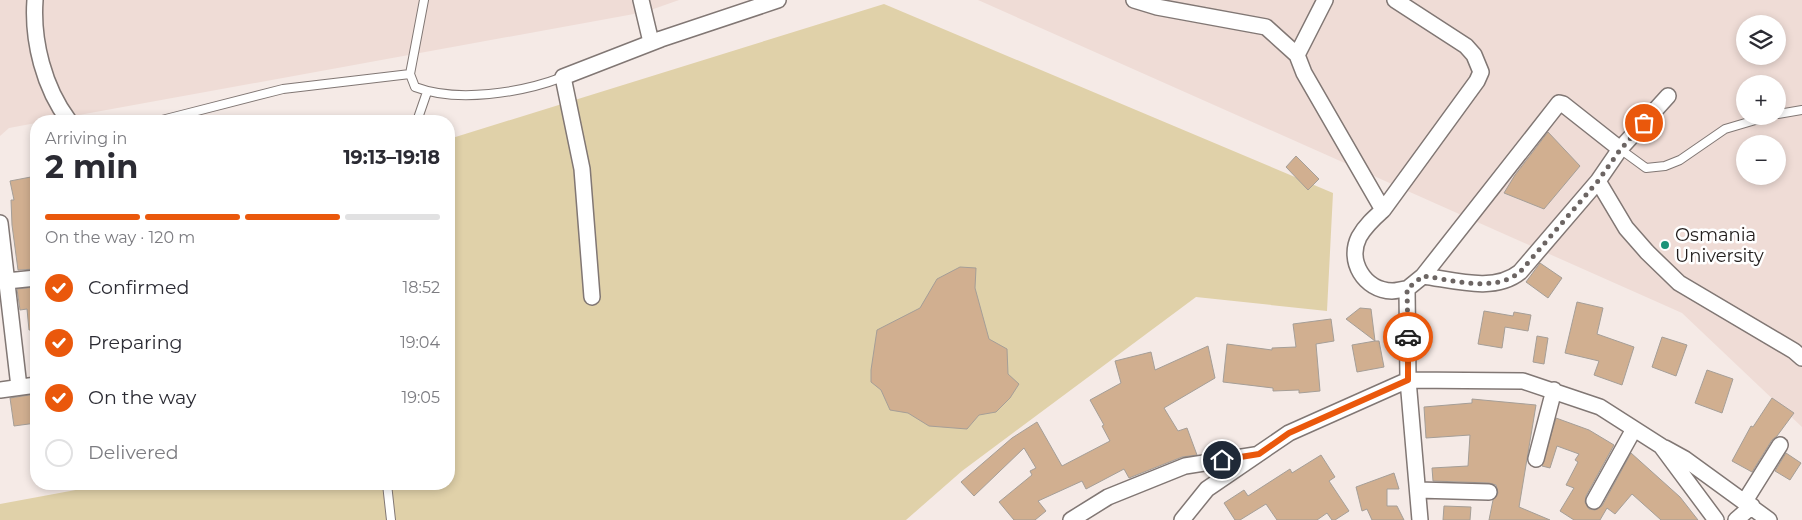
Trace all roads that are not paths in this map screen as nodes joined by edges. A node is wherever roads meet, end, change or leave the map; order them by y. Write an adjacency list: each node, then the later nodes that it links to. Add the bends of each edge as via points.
1 (35, 0): 16 (street, via 38,52 51,90)
2 (424, 0): 10 (lane)
3 (641, 0): 8 (street)
4 (778, 0): 8 (street)
5 (1134, 0): 9 (street, via 1266,27)
6 (1325, 0): 9 (street)
7 (1395, 0): 22 (street, via 1466,46 1481,72)
8 (651, 42): 11 (street)
9 (1297, 54): 22 (street, via 1304,73)
10 (410, 74): 12 (lane, via 414,87); 17 (lane, via 283,89)
11 (563, 77): 12 (lane, via 534,88 516,90 469,95); 28 (street, via 582,170)
12 (427, 92): 18 (lane)
13 (1668, 96): 20 (street)
14 (1802, 110): 15 (lane)
15 (1786, 113)
16 (66, 115)
17 (181, 115)
18 (419, 115)
19 (1739, 125): 20 (lane, via 1725,129 1680,160 1665,166 1646,168)
20 (1620, 150): 21 (street); 24 (street, via 1563,104 1558,104)
21 (1598, 181): 24 (street, via 1510,280 1492,284); 29 (street, via 1626,228 1679,283)
22 (1383, 210): 27 (street, via 1359,238 1355,258 1360,274 1373,285 1390,291)
23 (0, 223): 26 (street)
24 (1423, 276): 27 (street)
25 (30, 279): 26 (street)
26 (7, 281): 32 (street)
27 (1407, 289): 30 (street)
28 (592, 297)
29 (1799, 352)
30 (1408, 380): 34 (street, via 1523,380); 38 (street, via 1289,433); 41 (street)
31 (30, 386): 32 (street)
32 (19, 387): 33 (street)
33 (0, 390)
34 (1554, 390): 35 (street, via 1600,408); 39 (street)
35 (1634, 429): 37 (street); 43 (street)
36 (1780, 445): 44 (street)
37 (1662, 446): 44 (street, via 1686,459); 49 (street)
38 (1259, 454): 46 (street, via 1185,466 1108,497); 47 (street, via 1207,489)
39 (1536, 459)
40 (388, 490): 45 (lane)
41 (1418, 490): 42 (street); 48 (street)
42 (1489, 492)
43 (1594, 501)
44 (1748, 504): 50 (street); 51 (street)
45 (391, 520)
46 (1070, 520)
47 (1182, 520)
48 (1420, 520)
49 (1716, 520)
50 (1736, 520)
51 (1769, 520)

